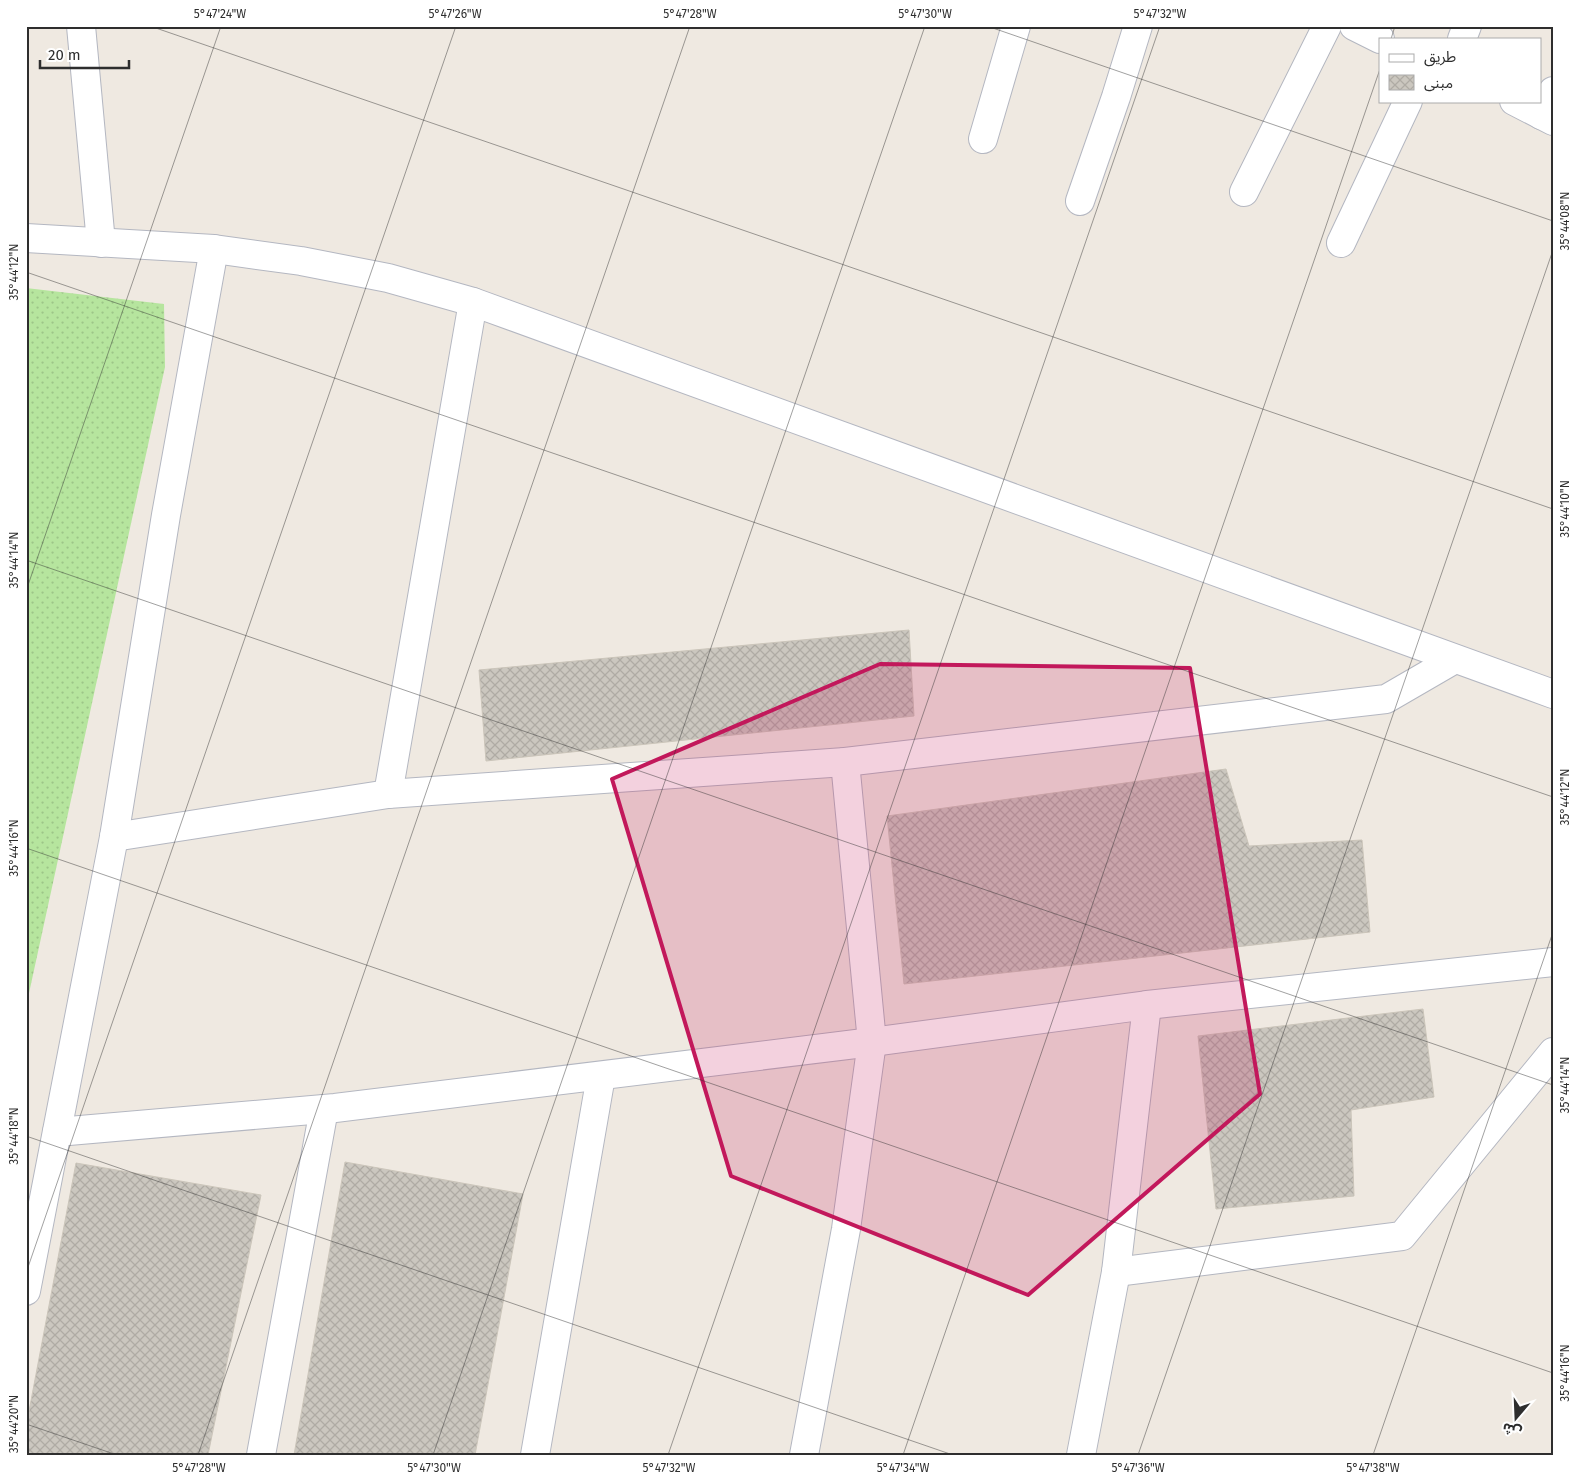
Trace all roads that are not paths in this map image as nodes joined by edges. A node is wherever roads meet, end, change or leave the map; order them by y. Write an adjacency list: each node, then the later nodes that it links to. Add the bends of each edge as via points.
1 (81, 26): 14 (street)
2 (1016, 26): 10 (street)
3 (1138, 26): 12 (street)
4 (1327, 26): 11 (street)
5 (1467, 26): 6 (street)
6 (1462, 38)
7 (1408, 102): 15 (street)
8 (1518, 102): 9 (street)
9 (1549, 109)
10 (983, 139)
11 (1244, 192)
12 (1080, 201)
13 (26, 238): 14 (street)
14 (101, 243): 16 (street)
15 (1342, 243)
16 (214, 249): 17 (street, via 301,260 388,278); 22 (street, via 166,515)
17 (473, 302): 18 (street); 21 (street)
18 (1455, 659): 19 (street); 20 (street, via 1386,699)
19 (1553, 694)
20 (845, 762): 21 (street); 25 (street)
21 (388, 794): 22 (street)
22 (114, 837): 29 (street)
23 (1553, 962): 24 (street)
24 (1148, 1005): 25 (street); 30 (street)
25 (872, 1042): 27 (street); 34 (street, via 846,1229)
26 (1553, 1052): 30 (street, via 1402,1236)
27 (601, 1076): 28 (street); 33 (street)
28 (324, 1109): 29 (street); 32 (street)
29 (57, 1132): 31 (street)
30 (1116, 1272): 35 (street)
31 (26, 1291)
32 (261, 1455)
33 (535, 1455)
34 (804, 1455)
35 (1080, 1455)

